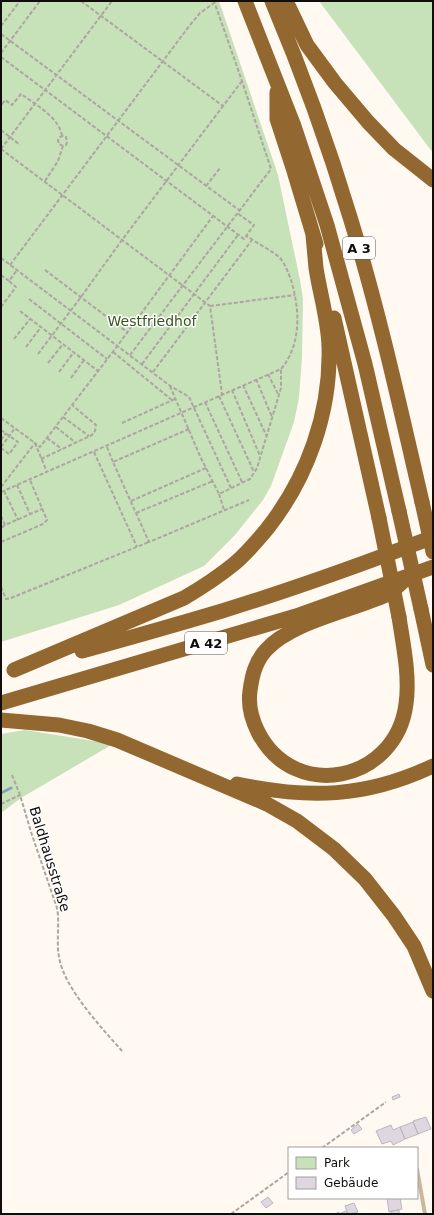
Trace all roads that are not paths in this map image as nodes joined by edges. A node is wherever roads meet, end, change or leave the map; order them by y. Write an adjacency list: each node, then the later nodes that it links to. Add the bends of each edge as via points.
1 (245, 1): 4 (highway, A 3)
2 (272, 1): 9 (highway, A 3, bridge, via 317,117 350,218 388,356)
3 (286, 1): 5 (highway, via 308,45 335,83 394,149)
4 (277, 81): 7 (highway, via 277,119); 12 (highway, A 3, bridge, via 327,225 365,364)
5 (426, 173): 6 (highway)
6 (433, 180)
7 (313, 235): 11 (highway, bridge, via 324,272 379,518 399,617 406,663 406,704 400,726 391,742 383,753 364,768 338,776 326,776 315,775 288,765 265,745 250,706 252,675 260,657 282,636 388,595); 13 (highway, via 316,268 328,332 327,385 310,456 277,516 235,564 184,598)
8 (433, 537): 13 (highway, A 42, via 335,574 221,611)
9 (433, 552)
10 (433, 566): 11 (highway, A 42)
11 (409, 576): 14 (highway, A 42, via 296,616)
12 (433, 665)
13 (8, 672)
14 (1, 703)
15 (1, 720): 17 (highway, via 59,725 88,731 117,740)
16 (433, 766): 17 (highway, via 386,784 339,793 278,792)
17 (209, 779): 18 (highway, via 267,804 297,821 334,849 365,879 394,916 414,946)
18 (433, 991)
19 (418, 1176): 20 (lane)
20 (425, 1214)

